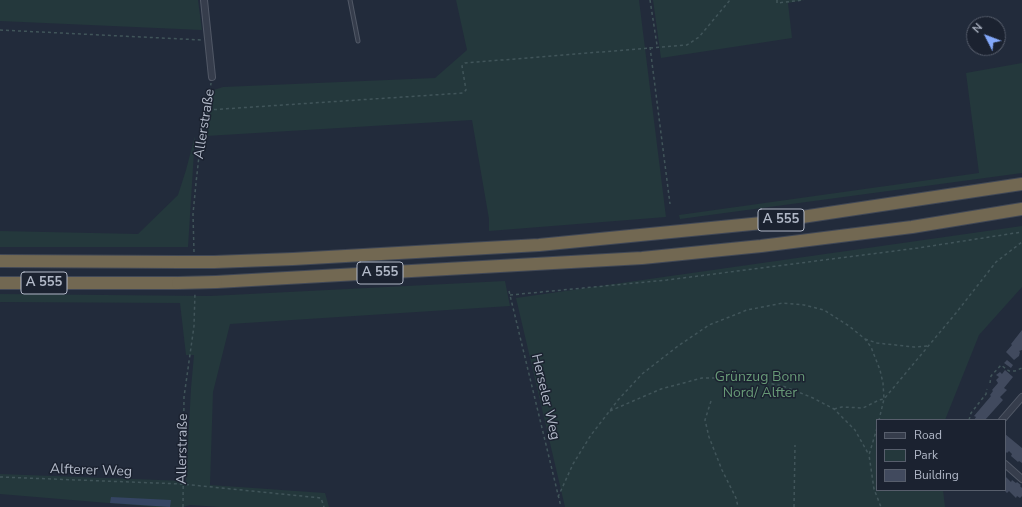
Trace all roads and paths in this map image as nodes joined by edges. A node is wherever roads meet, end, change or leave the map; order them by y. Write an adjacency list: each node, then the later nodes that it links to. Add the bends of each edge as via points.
1 (204, 0): 8 (street, Allerstraße)
2 (350, 0): 9 (lane)
3 (650, 0): 10 (path)
4 (730, 0): 10 (path, via 694,41 686,45)
5 (777, 0): 6 (path, via 777,3)
6 (804, 0)
7 (0, 30): 8 (path)
8 (208, 39): 12 (street, Allerstraße)
9 (358, 41)
10 (657, 46): 11 (path)
11 (650, 47): 13 (path, via 465,63 462,66 466,90 463,93); 15 (path)
12 (212, 77): 13 (path, Allerstraße)
13 (208, 110): 19 (path, Allerstraße, via 196,183 193,214)
14 (1022, 184): 20 (highway, A 555, bridge, via 762,222 547,244 214,262)
15 (670, 204)
16 (1022, 209): 21 (highway, A 555, bridge, via 912,227 642,258 216,282)
17 (1022, 232): 24 (path, via 667,280)
18 (1022, 242): 26 (path, via 996,262)
19 (194, 248)
20 (0, 261)
21 (0, 283)
22 (509, 291): 24 (path, Herseler Weg)
23 (195, 295): 44 (path, Allerstraße, via 194,326 184,397)
24 (510, 295): 45 (path, Herseler Weg)
25 (865, 340): 26 (path, via 914,347); 31 (path, via 875,355 880,370); 34 (path, via 824,310 783,303 747,310 709,325 678,346 642,374)
26 (928, 346): 31 (path)
27 (1022, 368): 28 (path, via 1009,371 1001,365 991,376)
28 (990, 383)
29 (987, 389): 36 (path)
30 (1022, 397): 37 (street)
31 (884, 399): 33 (path, via 863,408); 35 (path)
32 (711, 401): 49 (path, via 705,420 709,436)
33 (834, 409): 34 (path, via 783,386 735,378 702,378 662,389); 40 (path, via 855,430)
34 (608, 412): 45 (path, via 581,449)
35 (879, 419)
36 (969, 419)
37 (1003, 419)
38 (876, 431): 40 (path)
39 (795, 444): 50 (path)
40 (869, 455): 51 (path, via 874,489)
41 (1006, 465): 43 (street)
42 (0, 477): 44 (path, Alfterer Weg)
43 (1022, 479)
44 (182, 484): 46 (path, Allerstraße); 47 (path, Alfterer Weg, via 321,498)
45 (558, 497): 48 (path, Herseler Weg)
46 (183, 507)
47 (324, 507)
48 (561, 507)
49 (738, 507)
50 (794, 507)
51 (881, 507)

